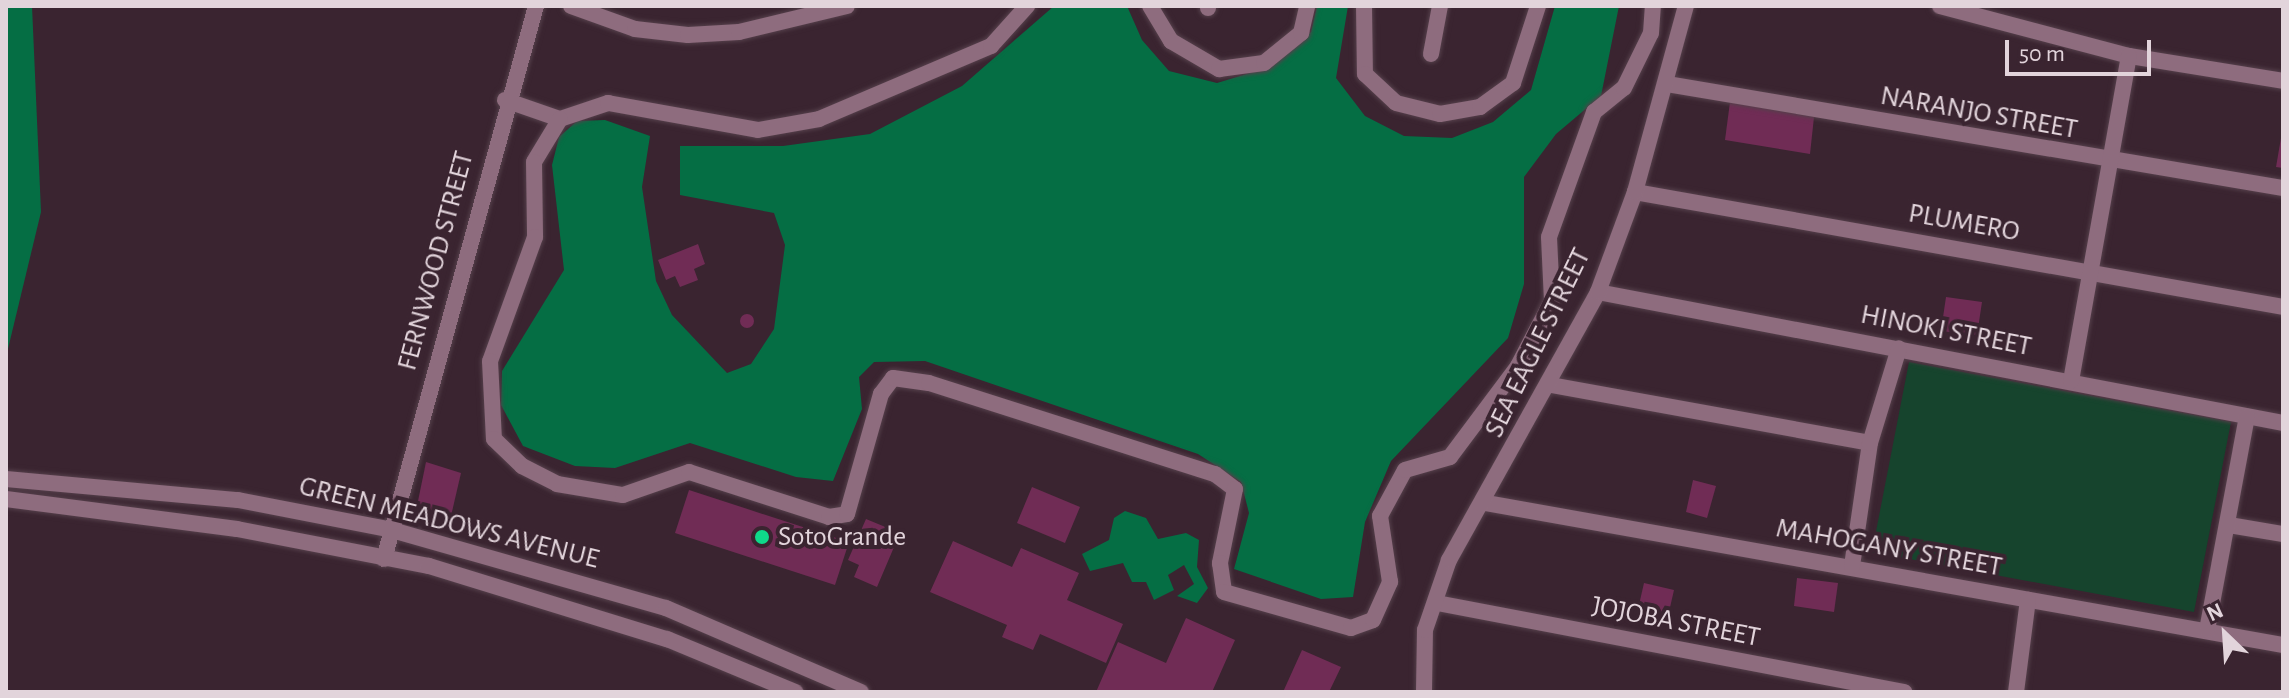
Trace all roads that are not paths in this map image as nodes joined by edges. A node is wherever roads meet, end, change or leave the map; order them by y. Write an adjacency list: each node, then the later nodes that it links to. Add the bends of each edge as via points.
1 (536, 6): 17 (street, FERNWOOD STREET)
2 (571, 6): 3 (street, via 635,29 688,35 739,32)
3 (847, 6)
4 (1027, 6): 18 (street, via 991,46 819,119 758,130 608,103)
5 (1150, 6): 6 (street, via 1171,41 1219,69 1264,63 1301,33)
6 (1307, 6)
7 (1364, 6): 9 (street, via 1365,74 1396,103 1440,114 1480,107 1513,83)
8 (1440, 6): 13 (street)
9 (1538, 6)
10 (1653, 6): 18 (street, via 1651,33 1624,88 1594,112 1549,237 1552,301 1518,366 1450,457 1405,470 1380,516 1390,582 1373,620 1351,628 1224,592 1220,563 1235,489 1215,474 929,383 893,378 881,394 847,514 829,517 689,472 623,495 557,484 522,466 494,439 490,361 535,237 534,162)
11 (1686, 6): 16 (street, SEA EAGLE STREET)
12 (1940, 6): 14 (street)
13 (1431, 54)
14 (2129, 56): 15 (street); 19 (street)
15 (2283, 81)
16 (1667, 84): 19 (street, NARANJO STREET); 21 (street, SEA EAGLE STREET)
17 (505, 100): 18 (street); 37 (street, FERNWOOD STREET)
18 (560, 119)
19 (2110, 162): 20 (street, NARANJO STREET); 22 (street)
20 (2283, 188)
21 (1635, 192): 22 (street, PLUMERO); 23 (street, SEA EAGLE STREET)
22 (2092, 273): 24 (street, PLUMERO); 26 (street)
23 (1598, 292): 25 (street, HINOKI STREET); 27 (street, SEA EAGLE STREET)
24 (2283, 307)
25 (1899, 348): 26 (street, HINOKI STREET); 30 (street)
26 (2071, 381): 28 (street, HINOKI STREET)
27 (1551, 385): 30 (street); 34 (street, SEA EAGLE STREET)
28 (2247, 417): 29 (street, HINOKI STREET); 36 (street)
29 (2283, 423)
30 (1870, 443): 40 (street)
31 (6, 479): 32 (street, GREEN MEADOWS AVENUE)
32 (132, 489): 35 (street); 37 (street, GREEN MEADOWS AVENUE, via 238,500)
33 (6, 499): 35 (street, GREEN MEADOWS AVENUE)
34 (1486, 503): 40 (street, MAHOGANY STREET); 42 (street, SEA EAGLE STREET, via 1449,560)
35 (126, 514): 39 (street, GREEN MEADOWS AVENUE)
36 (2229, 525): 38 (street); 43 (street)
37 (392, 530): 39 (street, FERNWOOD STREET); 47 (street, GREEN MEADOWS AVENUE, via 666,608)
38 (2283, 534)
39 (384, 559): 46 (street, GREEN MEADOWS AVENUE, via 551,599)
40 (1852, 566): 41 (street, MAHOGANY STREET)
41 (2028, 600): 43 (street, MAHOGANY STREET); 49 (street)
42 (1437, 603): 45 (street, SEA EAGLE STREET, via 1425,630); 48 (street, JOJOBA STREET)
43 (2207, 630): 44 (street, MAHOGANY STREET)
44 (2283, 645)
45 (1418, 689)
46 (795, 692)
47 (861, 692)
48 (1905, 692)
49 (2016, 692)

